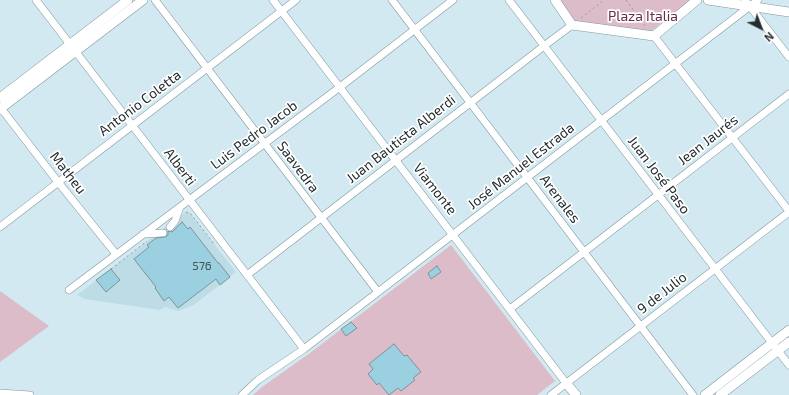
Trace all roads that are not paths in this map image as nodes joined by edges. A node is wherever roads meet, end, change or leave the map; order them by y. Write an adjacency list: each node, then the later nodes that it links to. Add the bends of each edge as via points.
1 (36, 0): 21 (street, Alberti)
2 (128, 0): 21 (main road)
3 (143, 0): 21 (main road)
4 (155, 0): 24 (street, Saavedra)
5 (273, 0): 15 (street, Viamonte)
6 (296, 0): 15 (street, Antonio Coletta)
7 (392, 0): 18 (street, Arenales)
8 (453, 0): 18 (street, Luis Pedro Jacob)
9 (509, 0): 20 (street, Juan José Paso)
10 (555, 0): 17 (main road)
11 (697, 0): 19 (main road)
12 (708, 0): 14 (main road)
13 (758, 0): 14 (street, José Manuel Estrada)
14 (748, 3): 16 (main road); 22 (street); 23 (street, José Manuel Estrada)
15 (281, 11): 24 (street, Antonio Coletta); 25 (street, Viamonte)
16 (789, 12)
17 (572, 25): 19 (main road); 20 (street, Juan Bautista Alberdi)
18 (415, 30): 25 (street, Luis Pedro Jacob); 28 (street, Arenales)
19 (654, 36): 23 (street)
20 (544, 46): 28 (street, Juan Bautista Alberdi); 30 (street, Juan José Paso)
21 (73, 48): 27 (main road); 29 (main road); 31 (street, Alberti)
22 (789, 57)
23 (676, 64): 30 (street, José Manuel Estrada); 32 (street)
24 (207, 68): 31 (street, Antonio Coletta); 33 (street, Saavedra)
25 (340, 87): 33 (street, Luis Pedro Jacob); 34 (street, Viamonte)
26 (789, 94): 32 (street, Jean Jaurés)
27 (0, 98)
28 (470, 103): 34 (street, Juan Bautista Alberdi); 35 (street, Arenales)
29 (0, 108): 36 (street, Matheu)
30 (601, 121): 35 (street, José Manuel Estrada); 37 (street, Juan José Paso)
31 (132, 125): 36 (street, Antonio Coletta); 38 (street, Alberti)
32 (733, 137): 37 (street, Jean Jaurés); 40 (street)
33 (264, 144): 38 (street, Luis Pedro Jacob); 41 (street, Saavedra)
34 (395, 160): 41 (street, Juan Bautista Alberdi); 46 (street, Viamonte)
35 (527, 178): 46 (street, José Manuel Estrada); 47 (street, Arenales)
36 (58, 182): 42 (street, Antonio Coletta); 48 (street, Matheu)
37 (658, 195): 47 (street, Jean Jaurés); 49 (street, Juan José Paso)
38 (189, 200): 39 (street, Luis Pedro Jacob); 50 (street, Alberti)
39 (180, 207): 43 (street); 45 (street, Luis Pedro Jacob)
40 (789, 211): 49 (street, 9 de Julio)
41 (321, 218): 50 (street, Juan Bautista Alberdi); 52 (street, Saavedra)
42 (0, 226)
43 (170, 227)
44 (159, 233): 45 (street)
45 (143, 234): 48 (street, Luis Pedro Jacob)
46 (453, 234): 52 (street, José Manuel Estrada); 53 (street, Viamonte)
47 (584, 252): 53 (street, Jean Jaurés); 54 (street, Arenales)
48 (116, 254): 51 (street, Luis Pedro Jacob)
49 (715, 269): 54 (street, 9 de Julio); 57 (street, Juan José Paso)
50 (247, 275): 58 (street, Alberti)
51 (69, 290)
52 (378, 292): 58 (street, José Manuel Estrada)
53 (510, 309): 60 (street, Viamonte)
54 (641, 326): 60 (street, 9 de Julio); 66 (street, Arenales)
55 (789, 330): 57 (main road)
56 (789, 342): 57 (main road)
57 (775, 347): 59 (street, Juan José Paso); 67 (main road); 68 (main road)
58 (304, 350): 63 (street, José Manuel Estrada, via 258,380)
59 (789, 365)
60 (566, 383): 64 (street, 9 de Julio); 65 (main road, Viamonte)
61 (0, 393): 62 (street)
62 (30, 395)
63 (242, 395)
64 (551, 395)
65 (576, 395)
66 (693, 395)
67 (705, 395)
68 (720, 395)

